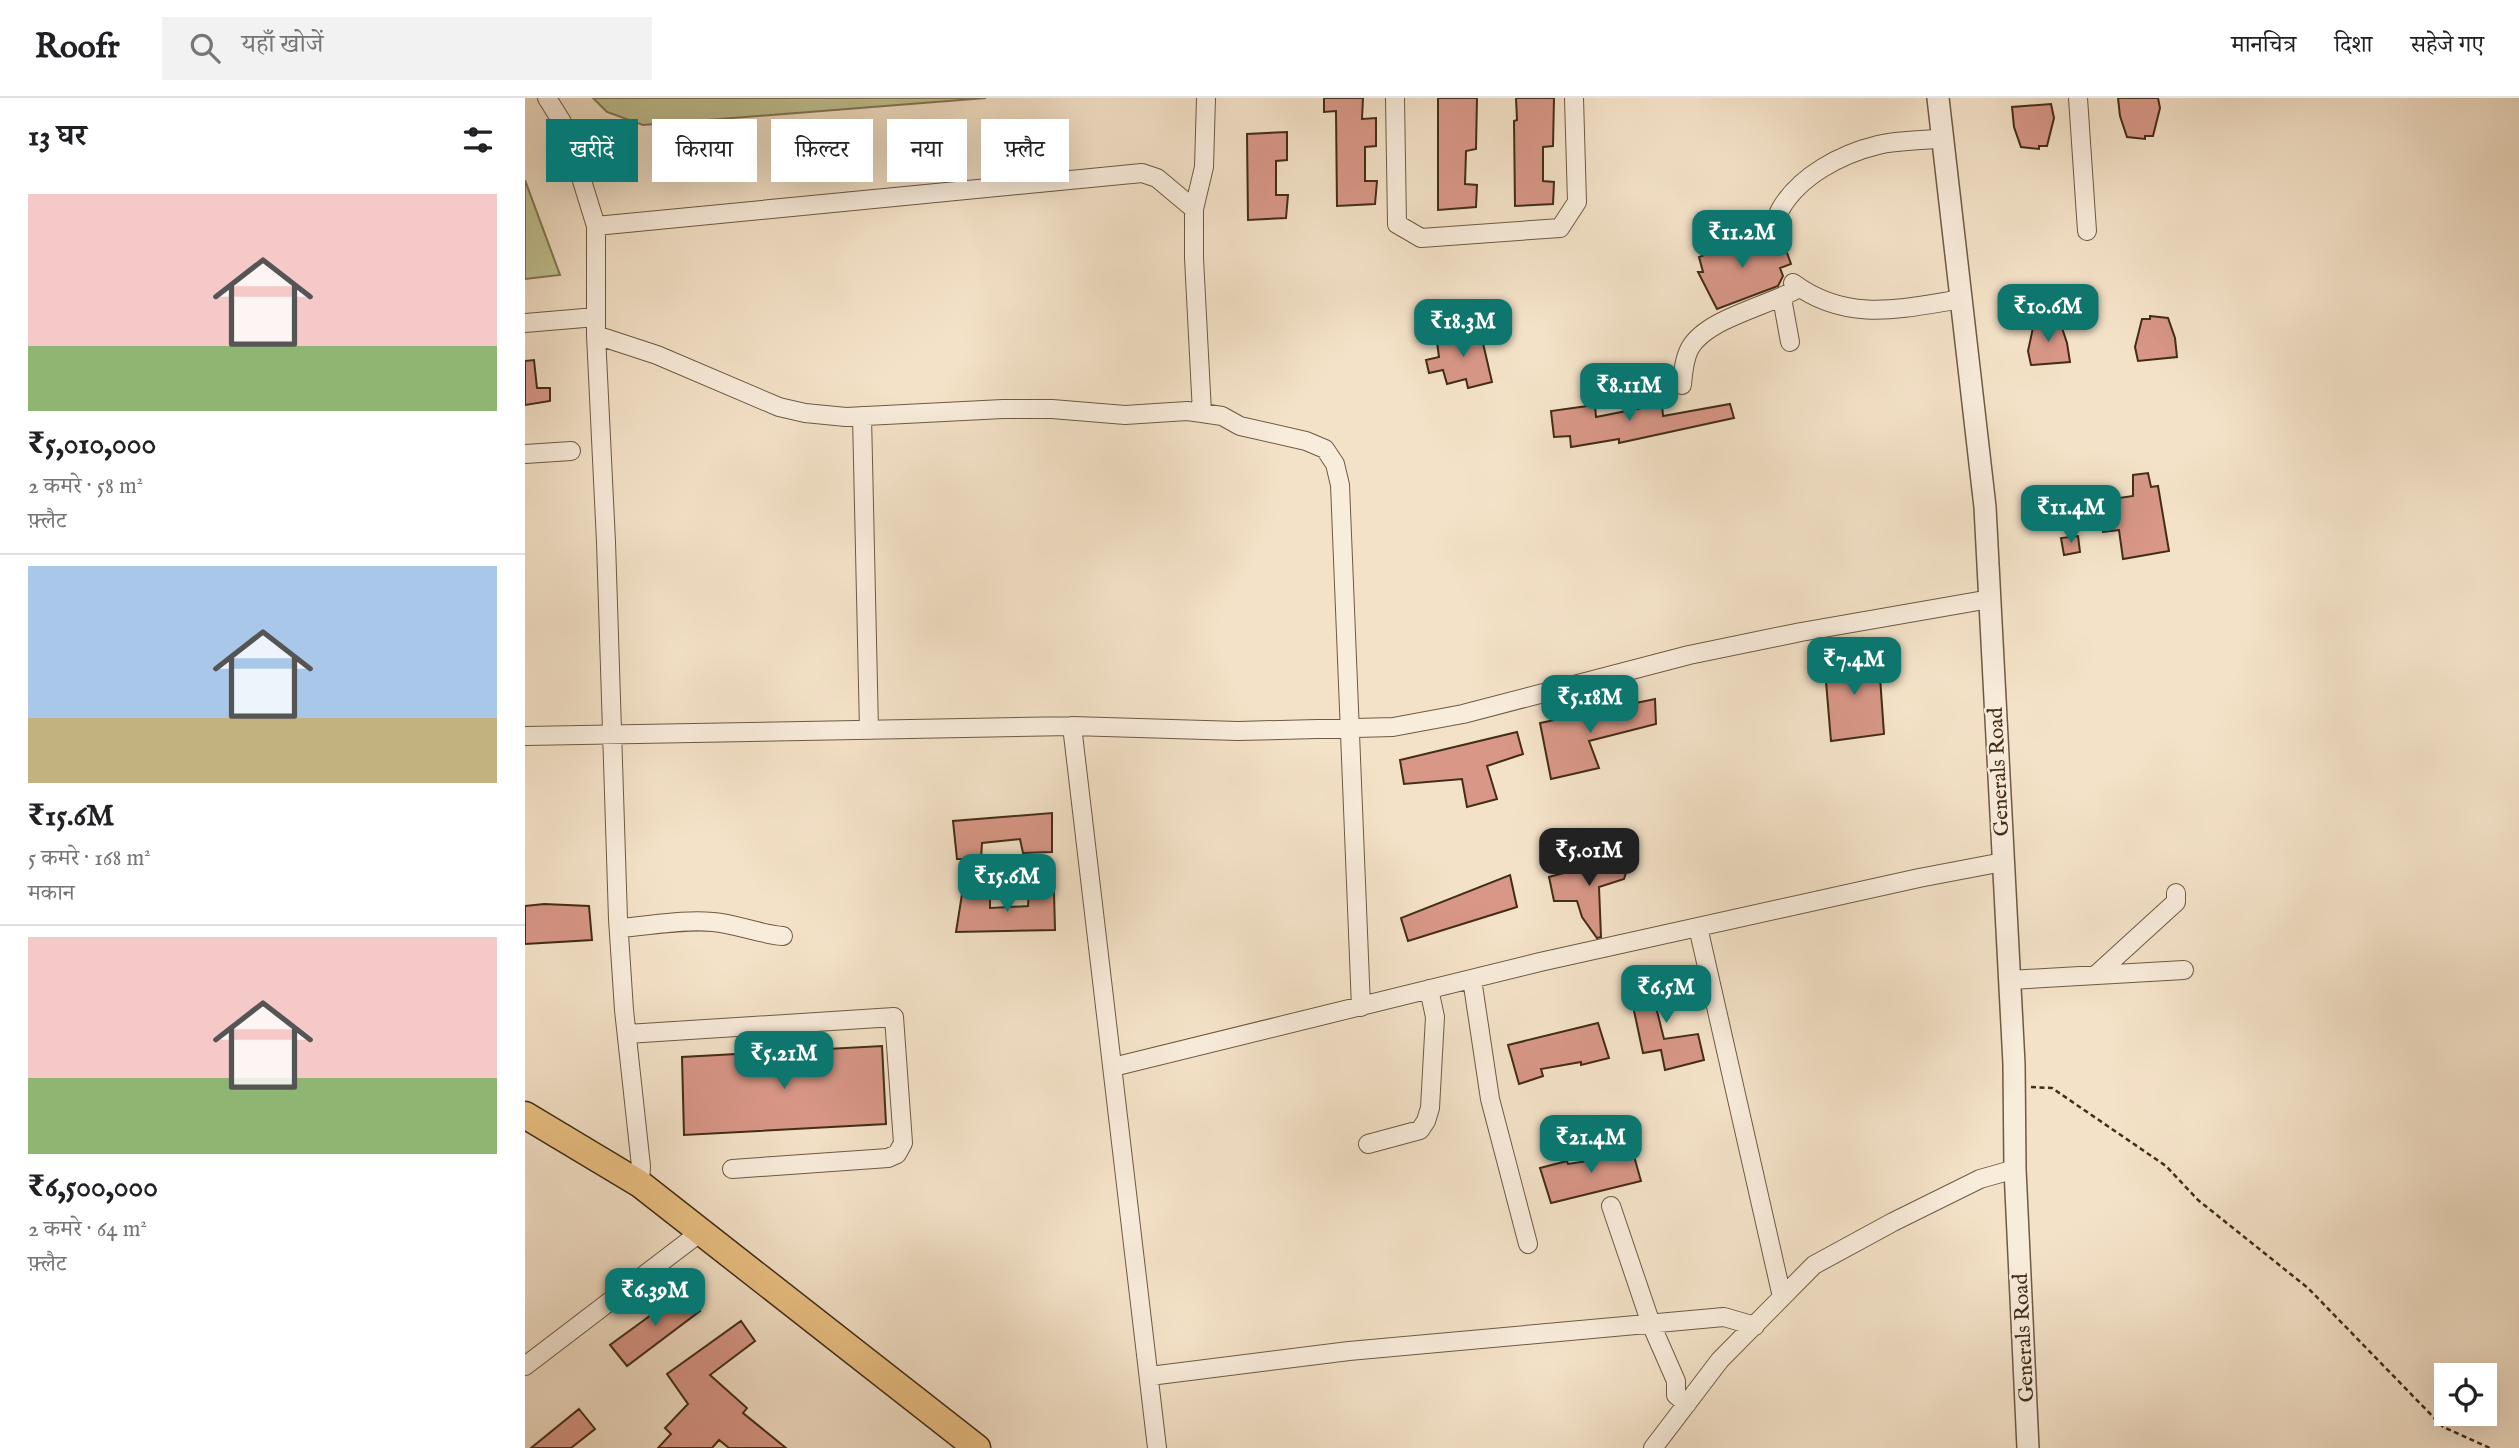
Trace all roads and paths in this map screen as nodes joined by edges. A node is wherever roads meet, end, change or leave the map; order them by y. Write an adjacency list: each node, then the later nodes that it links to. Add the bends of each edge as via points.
1 (547, 98): 9 (street, via 570,142)
2 (1206, 98): 8 (street, via 1204,167)
3 (1395, 98): 4 (street, via 1397,223 1421,238 1560,228 1577,202)
4 (1574, 98)
5 (1938, 98): 7 (street, Generals Road)
6 (2078, 98): 10 (street)
7 (1943, 138): 11 (street, via 1879,145 1823,168 1799,186 1780,211); 13 (street, Generals Road)
8 (1194, 209): 9 (street, via 1157,178 1142,173); 19 (street)
9 (596, 226): 14 (street)
10 (2087, 231)
11 (1776, 242)
12 (1791, 290): 13 (street, via 1834,306 1864,310); 17 (street); 18 (street, via 1713,325 1698,337 1689,351)
13 (1961, 299): 23 (street, Generals Road, via 1985,508)
14 (596, 317): 15 (street); 16 (street)
15 (525, 323)
16 (596, 335): 20 (street, via 657,355 779,407); 27 (street)
17 (1790, 342)
18 (1682, 385)
19 (1202, 413): 20 (street, via 1125,415 1003,409); 25 (street, via 1307,441 1325,449 1335,464 1340,485)
20 (862, 416): 26 (street)
21 (571, 451): 22 (street)
22 (525, 454)
23 (1990, 599): 25 (street, via 1702,653 1463,714 1393,727); 29 (street, Generals Road)
24 (1072, 726): 25 (street, via 1238,731); 26 (street); 41 (street)
25 (1349, 728): 39 (street)
26 (869, 730): 27 (street)
27 (613, 735): 28 (street); 32 (street)
28 (525, 736)
29 (2003, 862): 31 (street); 37 (street, Generals Road)
30 (2176, 893): 35 (street, via 2176,902)
31 (1698, 927): 36 (street); 51 (street)
32 (619, 928): 33 (street, via 709,921); 40 (street)
33 (783, 936)
34 (2183, 970): 35 (street)
35 (2096, 975): 37 (street)
36 (1472, 979): 38 (street); 50 (street, via 1490,1099)
37 (2010, 980): 42 (street, Generals Road)
38 (1429, 989): 39 (street); 44 (street, via 1434,1017 1426,1121 1420,1130)
39 (1361, 1007): 41 (street)
40 (627, 1034): 45 (street, via 894,1017 903,1143 897,1154); 47 (street)
41 (1113, 1067): 55 (street)
42 (2014, 1086): 46 (street, Generals Road); 61 (path, via 2052,1088 2166,1166 2198,1200 2308,1288 2443,1427)
43 (527, 1119): 47 (main road)
44 (1368, 1144)
45 (732, 1169)
46 (2015, 1169): 51 (street, via 1980,1179 1814,1265); 60 (street, Generals Road)
47 (640, 1184): 49 (main road)
48 (1611, 1206): 52 (street)
49 (702, 1231): 54 (street); 57 (main road)
50 (1528, 1244)
51 (1782, 1297): 53 (street)
52 (1651, 1324): 53 (street, via 1724,1317); 55 (street, via 1349,1351); 56 (street, via 1676,1381 1676,1395)
53 (1755, 1326): 56 (street, via 1720,1360)
54 (525, 1366)
55 (1150, 1377): 58 (street)
56 (1687, 1404): 59 (street)
57 (977, 1448)
58 (1157, 1448)
59 (1653, 1448)
60 (2028, 1448)
61 (2490, 1448)

